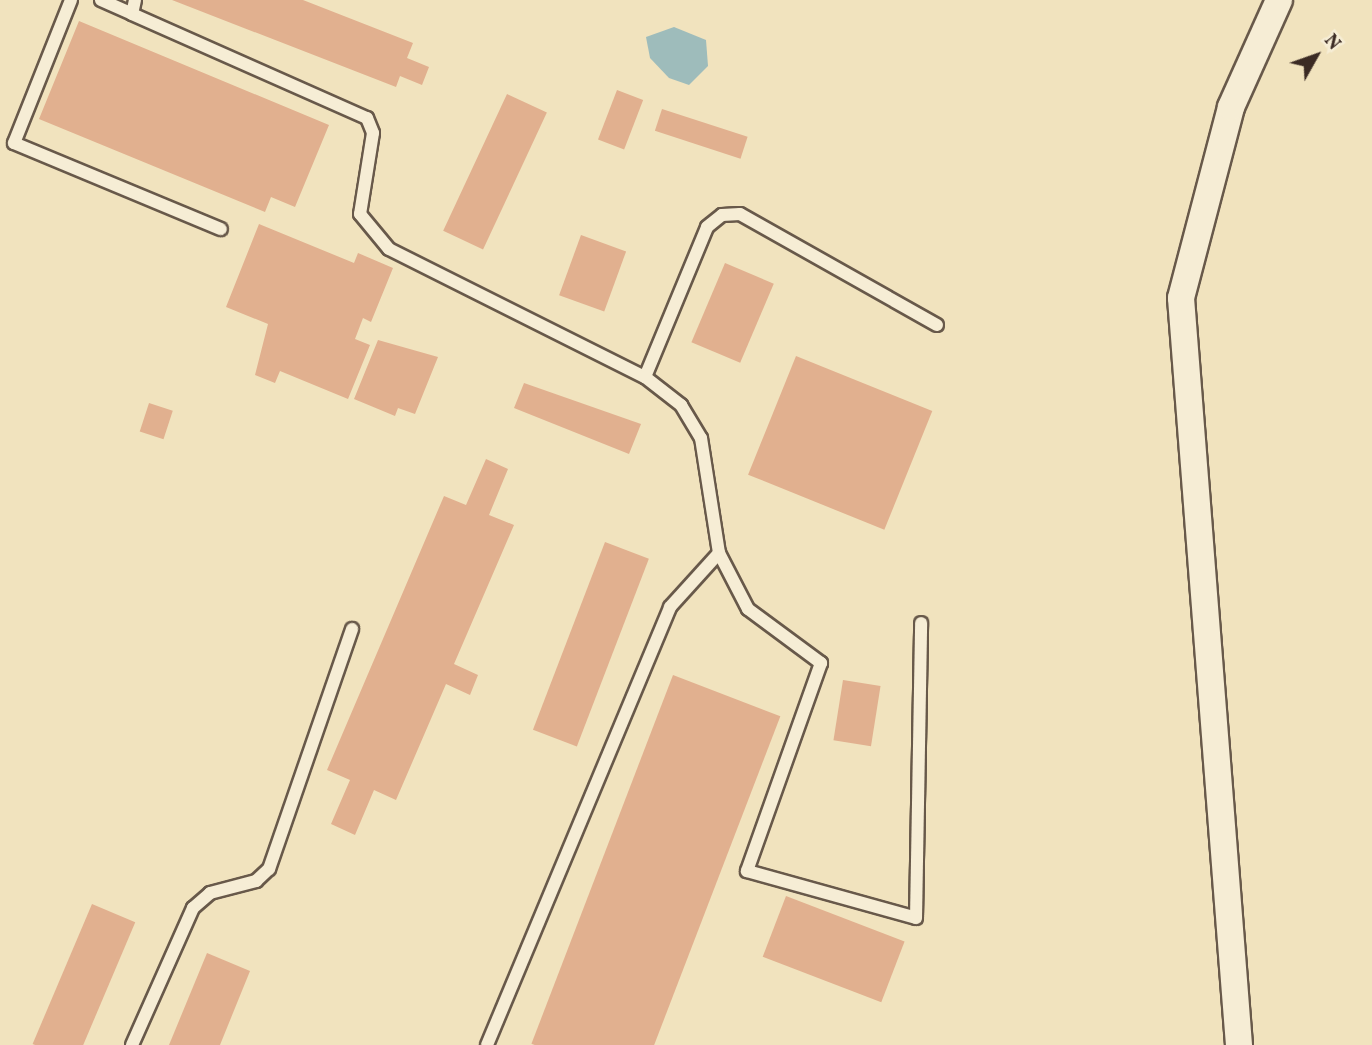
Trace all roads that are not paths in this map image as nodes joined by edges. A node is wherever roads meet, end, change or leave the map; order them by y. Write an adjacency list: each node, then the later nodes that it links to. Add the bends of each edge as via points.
1 (71, 0): 6 (lane, via 14,143)
2 (102, 0): 5 (lane)
3 (135, 0): 5 (lane)
4 (1279, 0): 14 (street, via 1231,107 1181,298)
5 (132, 14): 8 (lane, via 367,117 373,133 360,214 371,235)
6 (221, 229)
7 (937, 325): 8 (lane, via 740,214 722,215 707,227)
8 (645, 377): 9 (lane, via 681,405 701,438)
9 (719, 553): 10 (lane, via 748,609 821,663 747,871 916,918); 13 (lane, via 670,607)
10 (922, 623)
11 (352, 629): 12 (lane, via 269,869 256,881 210,893 193,908)
12 (132, 1045)
13 (486, 1045)
14 (1239, 1045)

